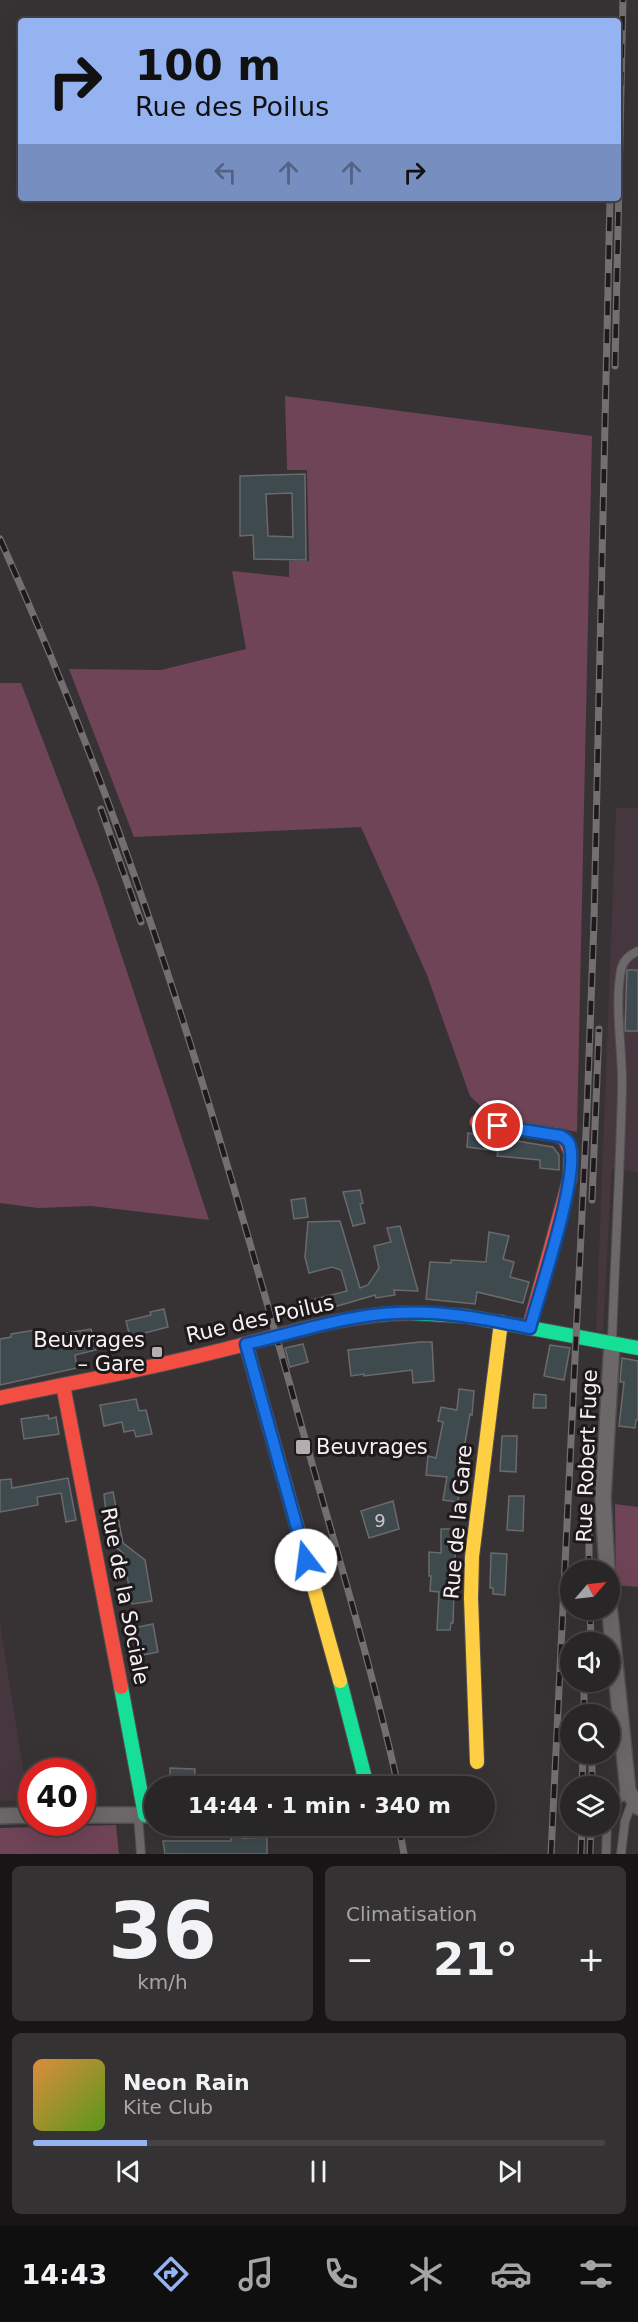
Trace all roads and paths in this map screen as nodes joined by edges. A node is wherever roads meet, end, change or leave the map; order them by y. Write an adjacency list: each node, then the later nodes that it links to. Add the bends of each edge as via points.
1 (638, 951): 5 (lane, via 623,963 620,981 622,1088)
2 (477, 1122): 4 (street, via 558,1135 566,1138 570,1146 567,1194)
3 (501, 1322): 4 (street, Rue des Poilus); 6 (street, Rue des Poilus, via 455,1314 387,1313); 12 (street, Rue de la Gare, via 472,1557)
4 (530, 1328): 5 (street, Rue des Poilus)
5 (612, 1343): 7 (street, Rue des Poilus); 10 (street, Rue Robert Fuge, via 603,1508)
6 (246, 1344): 8 (street, Rue des Poilus); 13 (street)
7 (638, 1348)
8 (63, 1385): 9 (street, Rue des Poilus); 15 (street, Rue de la Sociale)
9 (0, 1398)
10 (606, 1560)
11 (611, 1620): 14 (street)
12 (477, 1762)
13 (365, 1776)
14 (633, 1799): 24 (lane, via 625,1821)
15 (144, 1805)
16 (18, 1815): 19 (street)
17 (96, 1815): 18 (street)
18 (144, 1815)
19 (0, 1816)
20 (144, 1831): 22 (lane)
21 (607, 1836): 23 (lane)
22 (141, 1854)
23 (606, 1854)
24 (621, 1854)

